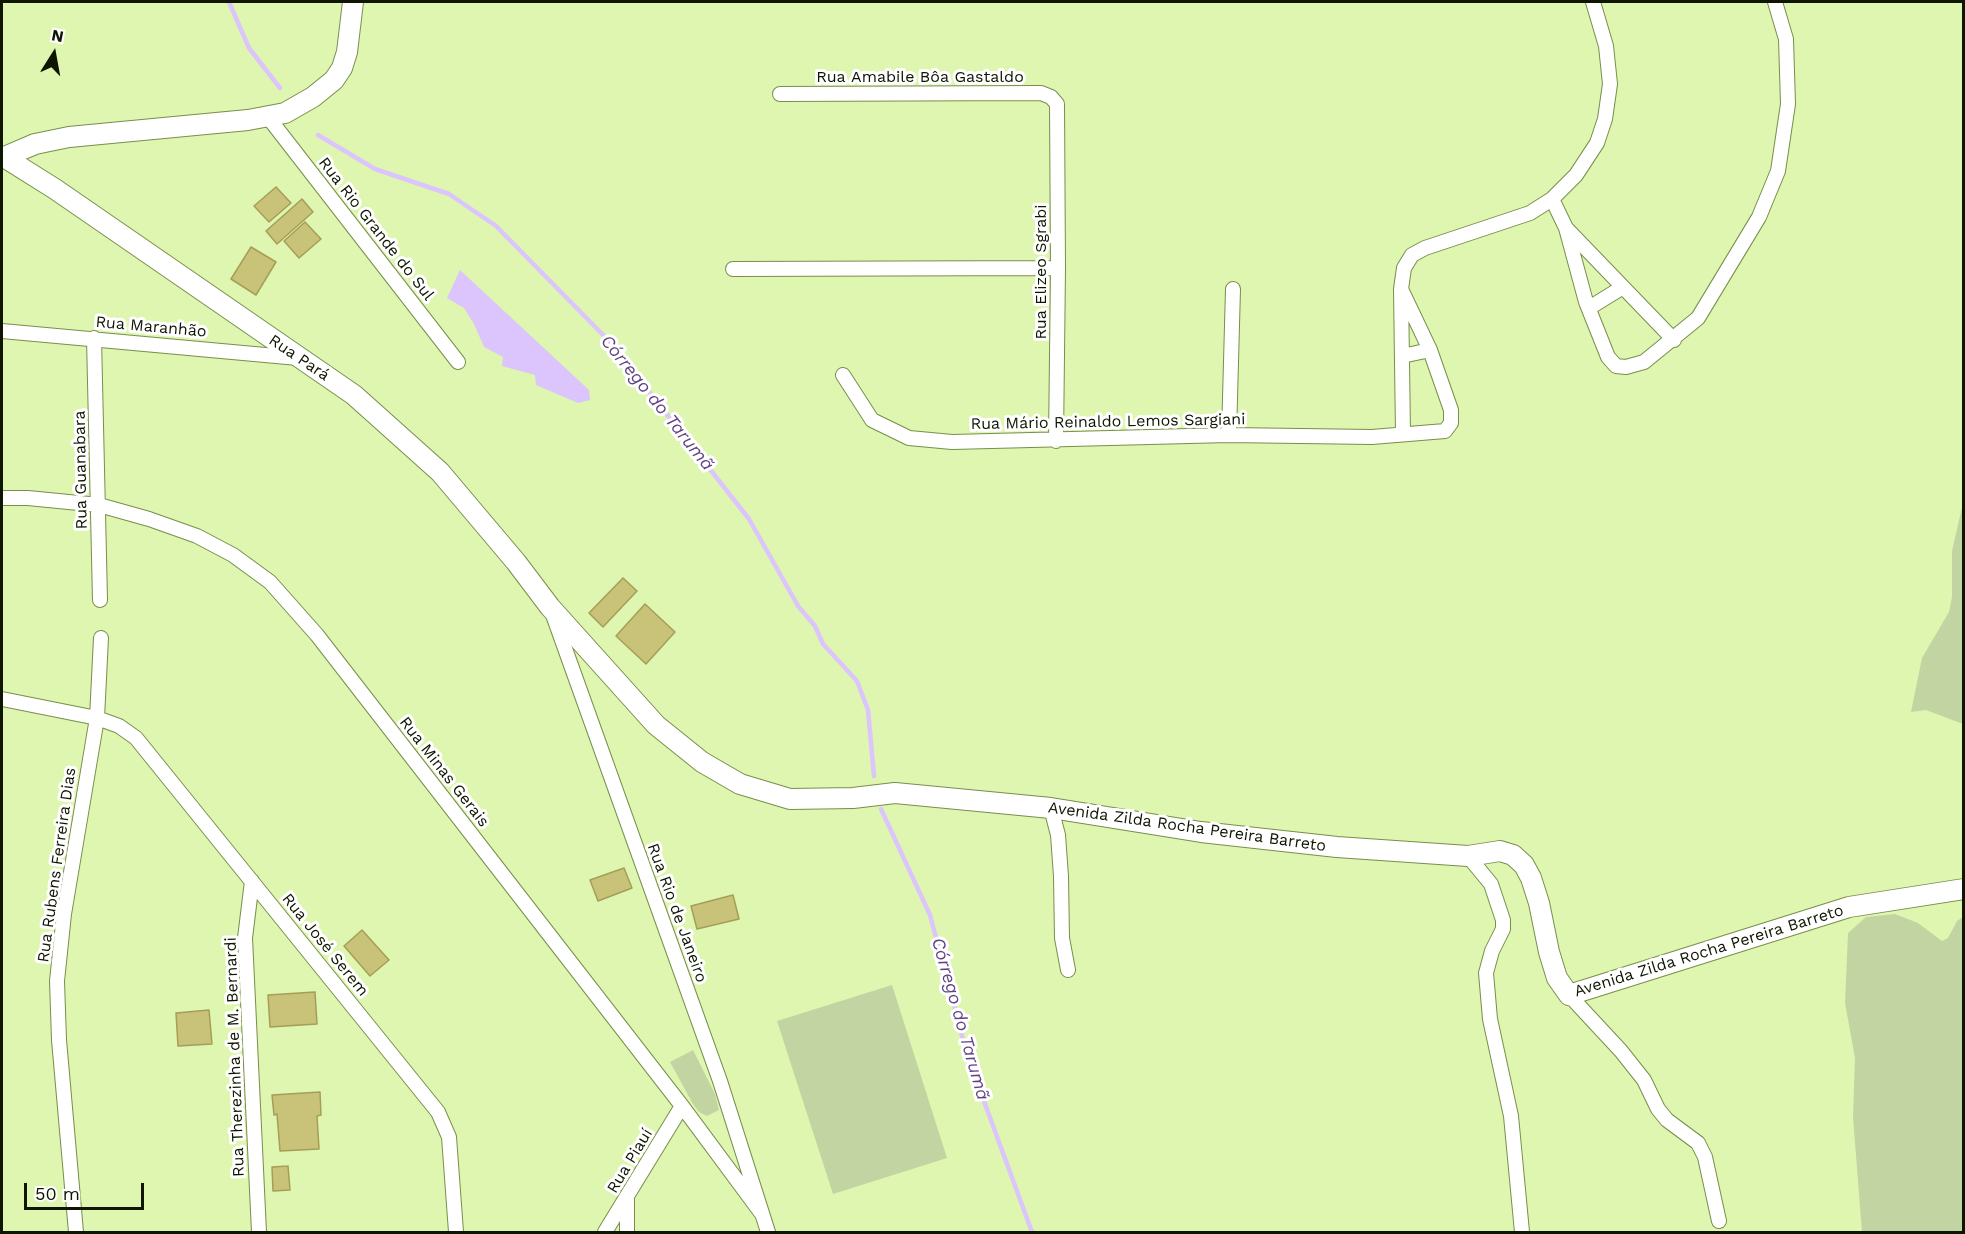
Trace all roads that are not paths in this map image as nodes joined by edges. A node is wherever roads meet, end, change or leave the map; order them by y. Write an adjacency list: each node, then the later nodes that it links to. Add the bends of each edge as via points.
1 (353, 2): 6 (street, via 347,52 334,80 301,106)
2 (1593, 2): 8 (street, via 1606,46 1610,84 1605,119 1596,143 1576,175)
3 (1775, 2): 18 (street, via 1786,39 1788,104 1778,171 1759,217 1698,318)
4 (780, 94): 5 (street, Rua Amabile Bôa Gastaldo, via 1041,93)
5 (1057, 104): 10 (street, Rua Elizeo Sgrabi)
6 (267, 117): 7 (street, via 69,136 35,144); 22 (street, Rua Rio Grande do Sul)
7 (3, 158): 21 (street, Rua Pará, via 55,189)
8 (1552, 199): 9 (street); 14 (street, via 1530,213 1412,255 1404,268)
9 (1566, 228): 12 (street); 15 (street)
10 (1058, 268): 11 (street); 26 (street, Rua Elizeo Sgrabi)
11 (734, 269)
12 (1623, 287): 15 (street); 18 (street)
13 (1233, 289): 25 (street)
14 (1401, 289): 19 (street); 20 (street)
15 (1589, 308): 18 (street, via 1608,357 1616,366 1644,362)
16 (2, 331): 17 (street, Rua Maranhão)
17 (94, 339): 21 (street, Rua Maranhão); 28 (street, Rua Guanabara)
18 (1674, 340)
19 (1430, 350): 20 (street); 24 (street, Rua Mário Reinaldo Lemos Sargiani, via 1451,410 1451,423 1445,431)
20 (1402, 356): 24 (street)
21 (298, 358): 30 (street, Rua Pará, via 354,395 440,472)
22 (458, 362)
23 (843, 375): 26 (street, Rua Mário Reinaldo Lemos Sargiani, via 872,420 909,438 952,442)
24 (1403, 434): 25 (street, Rua Mário Reinaldo Lemos Sargiani)
25 (1229, 435): 26 (street, Rua Mário Reinaldo Lemos Sargiani)
26 (1056, 441)
27 (2, 498): 28 (street, Rua Minas Gerais)
28 (99, 505): 29 (street, Rua Guanabara); 40 (street, Rua Minas Gerais, via 197,536 233,555 270,582 317,635)
29 (100, 600)
30 (550, 607): 34 (street, Avenida Zilda Rocha Pereira Barreto, via 656,725 702,762 740,784 790,799 895,793); 42 (street, Rua Rio de Janeiro, via 720,1081)
31 (101, 638): 33 (street)
32 (2, 699): 33 (street, Rua José Serem)
33 (97, 718): 36 (street, Rua José Serem, via 136,738); 44 (street, Rua Rubens Ferreira Dias, via 64,914 57,981)
34 (1051, 808): 35 (street, Avenida Zilda Rocha Pereira Barreto, via 1201,832); 38 (street, via 1058,835 1062,938)
35 (1468, 856): 39 (street, Avenida Zilda Rocha Pereira Barreto, via 1500,851 1513,855 1524,865 1539,903 1557,978); 50 (street, via 1491,884 1503,920 1486,974 1490,1018 1511,1116)
36 (252, 881): 45 (street, Rua Therezinha de M. Bernardi, via 245,938); 46 (street, Rua José Serem, via 438,1112 449,1137)
37 (1964, 890): 39 (street, Avenida Zilda Rocha Pereira Barreto, via 1849,908)
38 (1068, 970)
39 (1569, 995): 43 (street, via 1644,1080 1667,1120 1698,1143 1705,1157)
40 (682, 1107): 41 (street, Rua Piauí); 42 (street, Rua Minas Gerais)
41 (627, 1199): 47 (street, Rua Piauí); 48 (street)
42 (762, 1214): 49 (street, Rua Rio de Janeiro)
43 (1719, 1221)
44 (76, 1233)
45 (259, 1233)
46 (456, 1233)
47 (605, 1233)
48 (627, 1233)
49 (768, 1233)
50 (1522, 1233)

